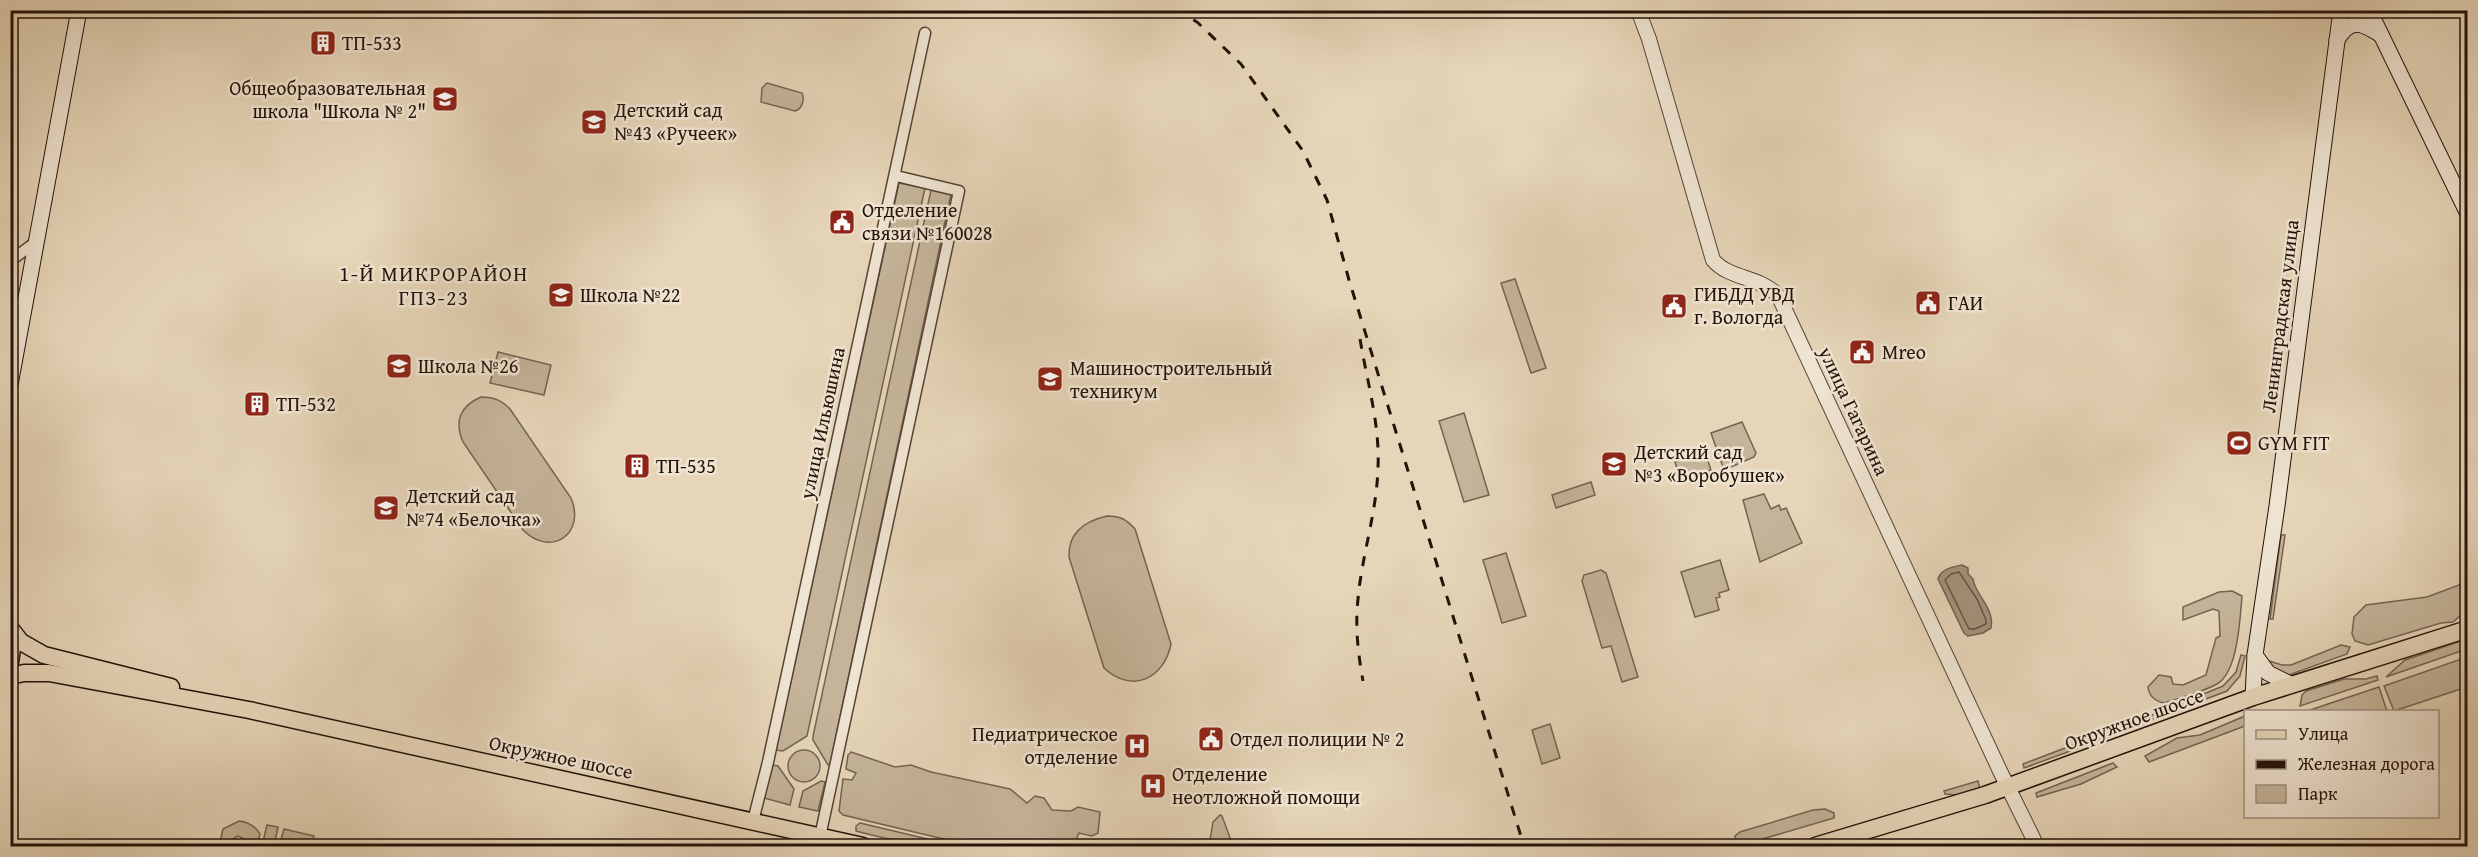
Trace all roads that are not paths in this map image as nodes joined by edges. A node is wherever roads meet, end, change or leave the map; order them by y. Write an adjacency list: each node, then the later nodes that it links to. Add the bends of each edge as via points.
1 (79, 10): 10 (main road)
2 (1638, 10): 21 (street, улица Гагарина, via 1713,260 1722,269 1769,287 1779,297)
3 (2341, 10): 7 (main road, Ленинградская улица)
4 (2369, 10): 6 (main road)
5 (925, 33): 8 (street, улица Ильюшина)
6 (2381, 35): 7 (main road, via 2362,24 2354,24); 9 (main road)
7 (2337, 41): 15 (main road, Ленинградская улица)
8 (896, 176): 22 (street, улица Ильюшина); 23 (street, via 959,191)
9 (2468, 213)
10 (36, 242): 11 (street); 12 (main road)
11 (10, 261)
12 (10, 385)
13 (10, 629): 16 (main road); 20 (main road, Окружное шоссе, via 21,642 44,655 138,677)
14 (2468, 629): 18 (main road, Окружное шоссе)
15 (2254, 655): 18 (main road, via 2268,673); 19 (main road, Ленинградская улица)
16 (10, 662)
17 (10, 676): 20 (main road, Окружное шоссе, via 49,673)
18 (2292, 685): 19 (main road, Окружное шоссе)
19 (2253, 697): 21 (main road, Окружное шоссе)
20 (249, 710): 22 (main road, Окружное шоссе)
21 (2008, 787): 25 (main road, Окружное шоссе); 26 (street, улица Гагарина)
22 (753, 821): 23 (main road, Окружное шоссе)
23 (819, 842): 24 (main road, Окружное шоссе)
24 (863, 846)
25 (1815, 846)
26 (2037, 846)

